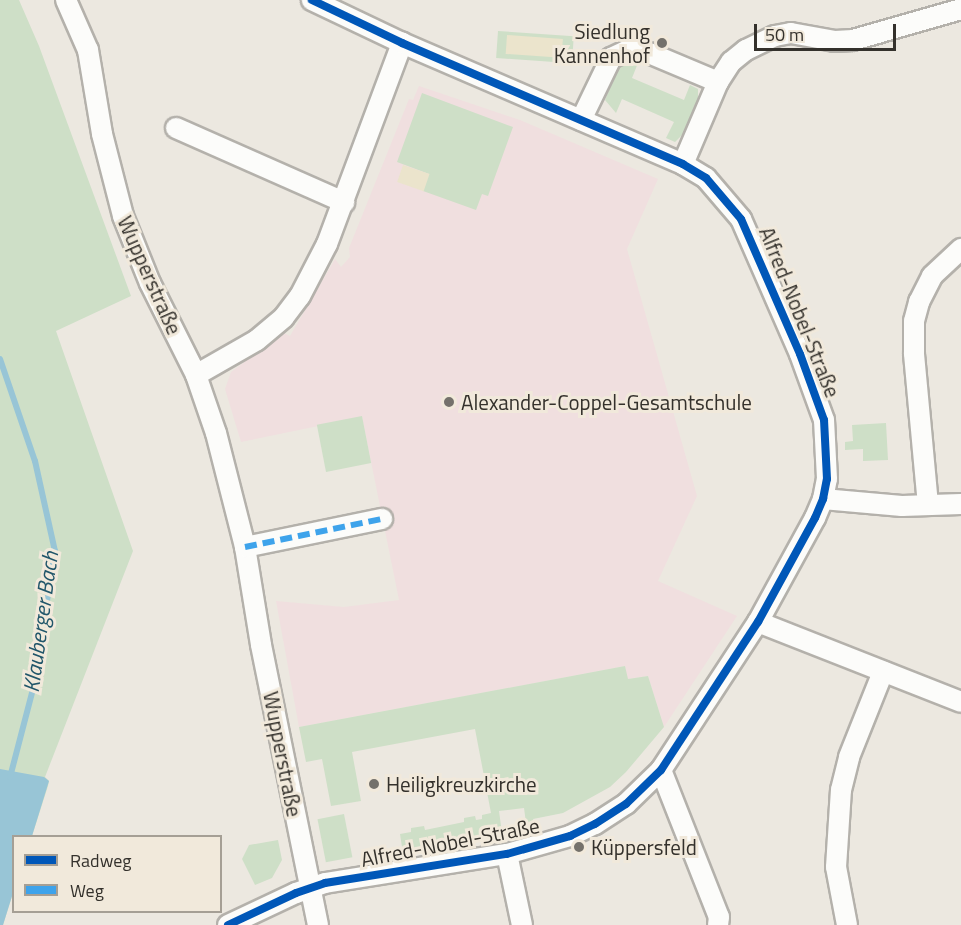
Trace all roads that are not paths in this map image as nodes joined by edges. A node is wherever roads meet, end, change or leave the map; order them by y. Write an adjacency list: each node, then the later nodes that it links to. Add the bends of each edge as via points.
1 (66, 0): 11 (street, Wupperstraße, via 88,50 102,134 123,216 150,283)
2 (312, 0): 4 (street, Alfred-Nobel-Straße)
3 (961, 9): 5 (street, via 853,40 835,41 791,33 775,36 737,55)
4 (402, 42): 6 (street, Alfred-Nobel-Straße); 9 (street)
5 (718, 82): 6 (street, via 630,49 610,58); 8 (street)
6 (581, 120): 8 (street, Alfred-Nobel-Straße)
7 (176, 128): 9 (street)
8 (683, 164): 12 (street, Alfred-Nobel-Straße, via 706,178 741,219 800,354 824,420 827,459)
9 (344, 202): 11 (street, via 315,272 284,317 242,350)
10 (961, 249): 13 (street, via 932,276 914,321)
11 (196, 375): 16 (street, Wupperstraße, via 216,432)
12 (823, 499): 13 (street); 17 (street, Alfred-Nobel-Straße)
13 (928, 504): 14 (street)
14 (961, 504)
15 (382, 519): 16 (street)
16 (244, 547): 22 (street, Wupperstraße)
17 (758, 622): 18 (street); 20 (street, Alfred-Nobel-Straße)
18 (883, 672): 19 (street); 27 (street, via 849,757 841,790 836,867)
19 (961, 702)
20 (661, 770): 21 (street, Alfred-Nobel-Straße, via 638,794 595,824 570,836); 26 (street)
21 (507, 854): 22 (street, Alfred-Nobel-Straße); 25 (street)
22 (311, 887): 23 (street, Alfred-Nobel-Straße); 24 (street, Wupperstraße)
23 (228, 925)
24 (318, 925)
25 (522, 925)
26 (718, 925)
27 (847, 925)

